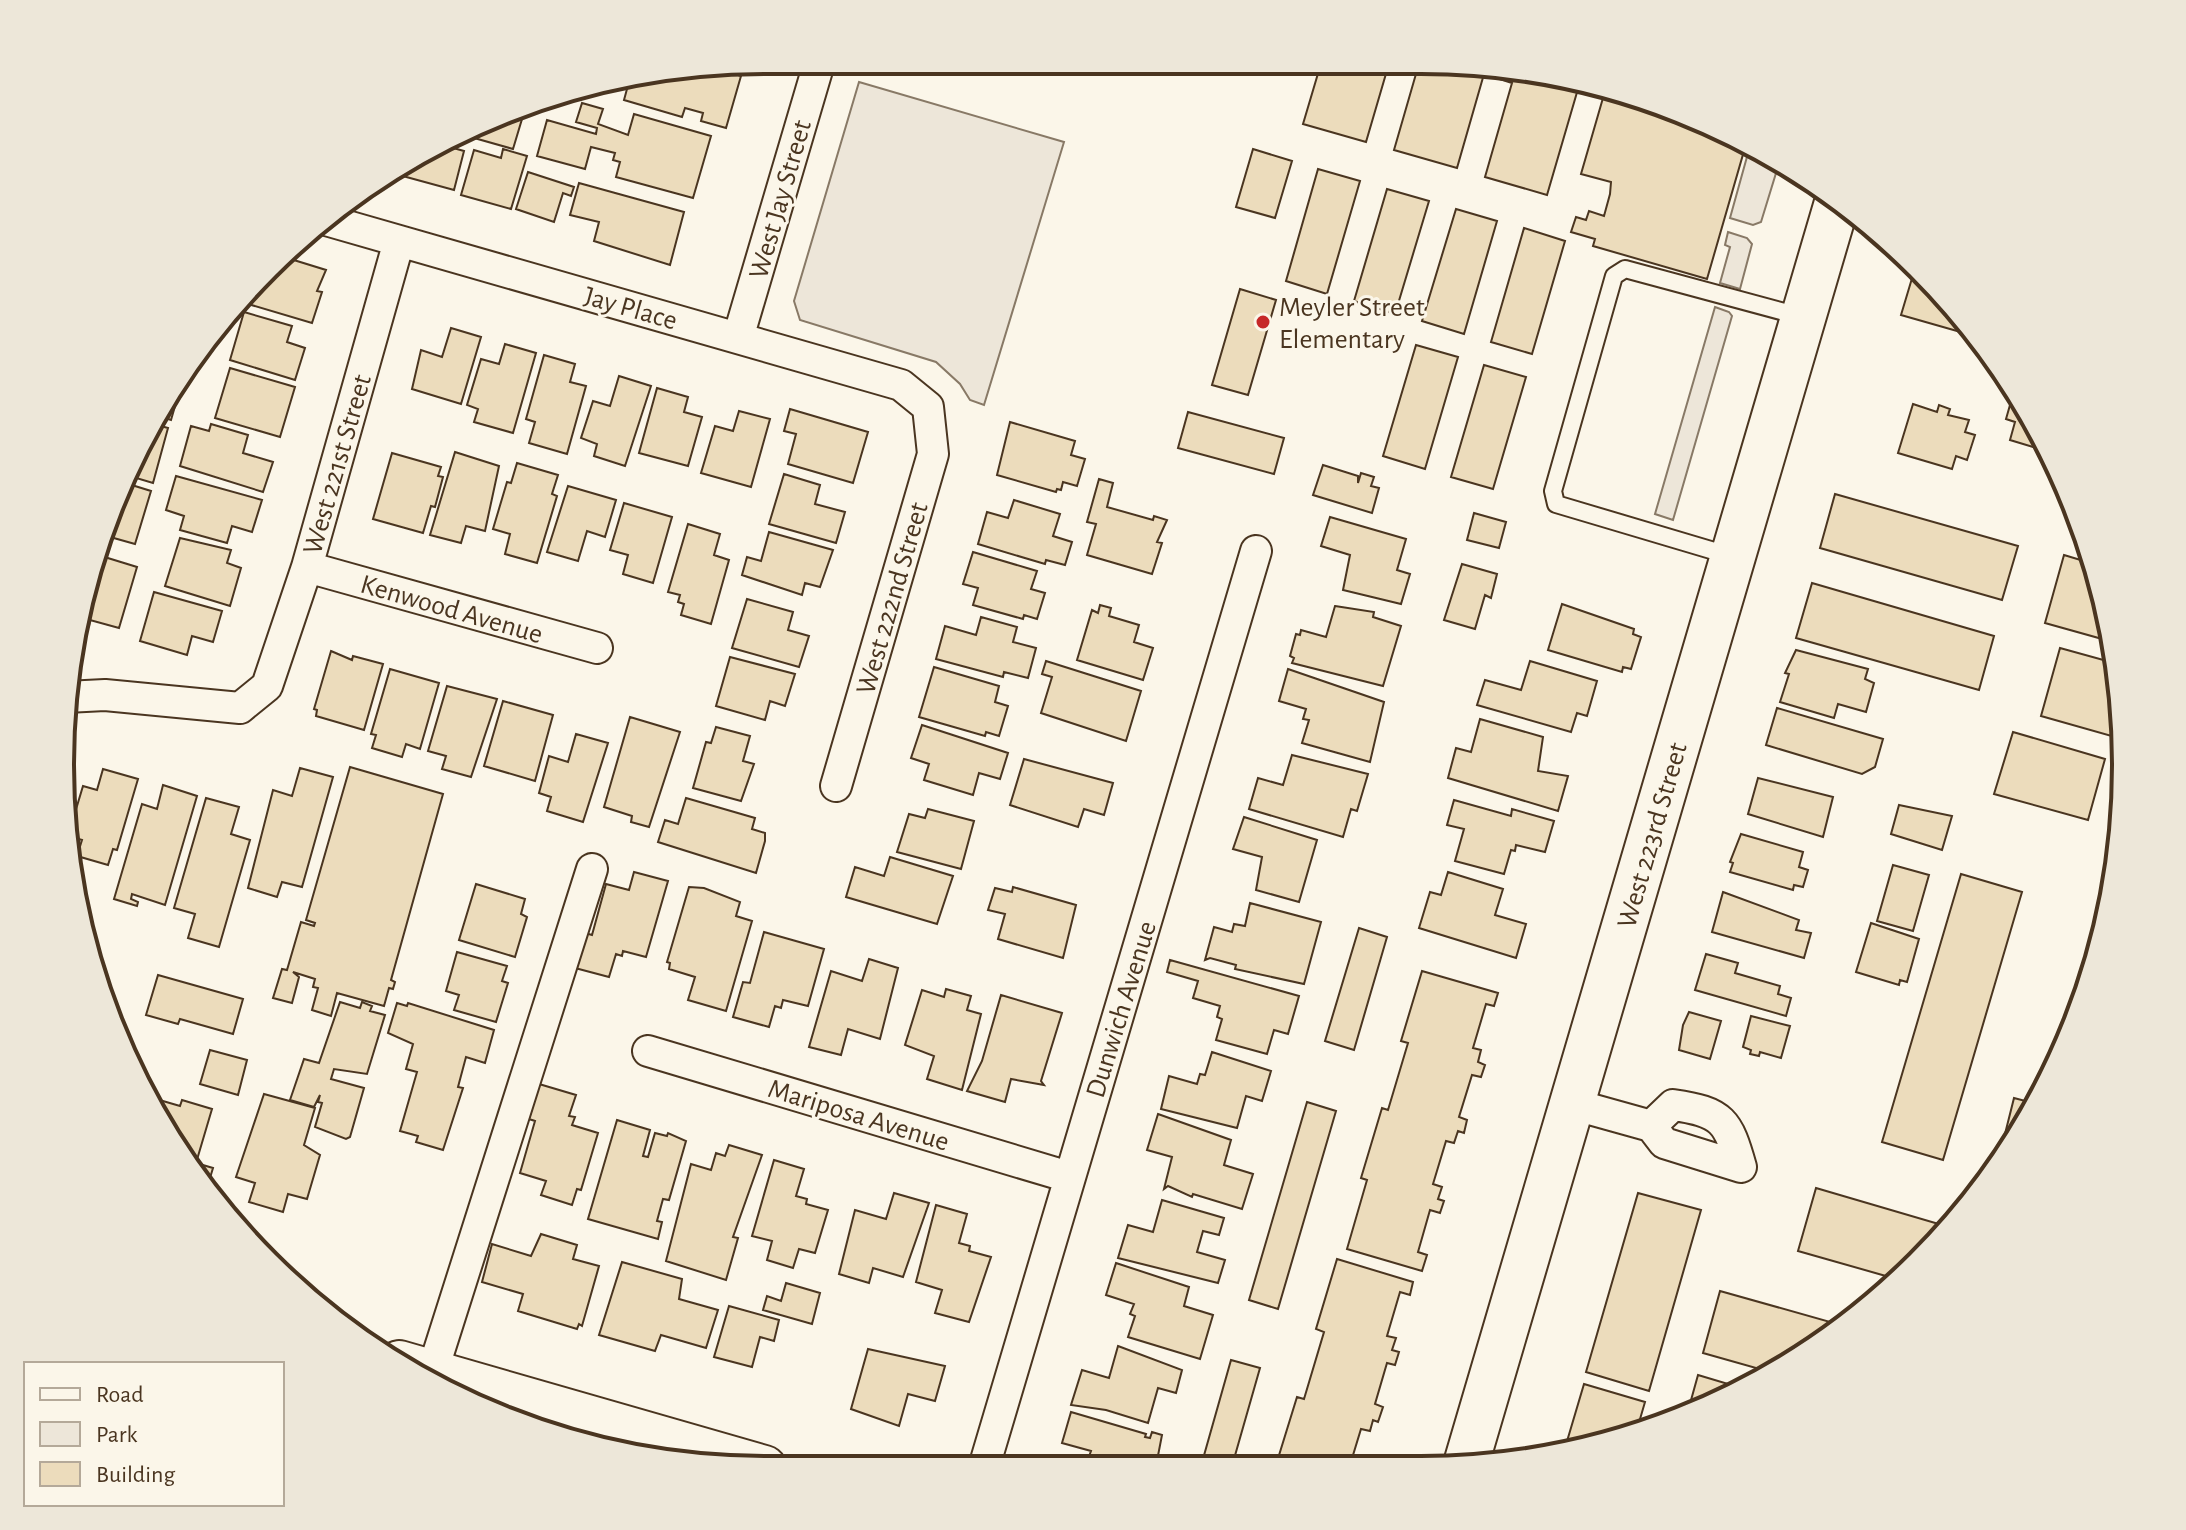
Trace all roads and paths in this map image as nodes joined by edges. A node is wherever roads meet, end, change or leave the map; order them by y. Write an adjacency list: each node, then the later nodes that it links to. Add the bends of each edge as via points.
1 (816, 74): 6 (street, West Jay Street)
2 (1834, 211): 5 (main road, West 223rd Street)
3 (336, 223): 4 (street, Jay Place)
4 (399, 241): 6 (street, Jay Place); 10 (street, West 221st Street)
5 (1803, 317): 9 (main road, West 223rd Street); 9 (lane, via 1625,269 1614,276 1553,491 1556,504)
6 (738, 338): 7 (street, Jay Place, via 901,385)
7 (928, 407): 13 (street, West 222nd Street, via 933,454)
8 (1256, 551): 18 (street, Dunwich Avenue)
9 (1733, 556): 16 (main road, West 223rd Street)
10 (307, 567): 11 (street, Kenwood Avenue); 12 (street, West 221st Street, via 267,686 240,708)
11 (597, 648)
12 (78, 696)
13 (836, 786)
14 (592, 869): 19 (street)
15 (648, 1051): 18 (street, Mariposa Avenue)
16 (1572, 1104): 17 (street); 22 (main road, West 223rd Street)
17 (1651, 1126)
18 (1069, 1177): 23 (street, Dunwich Avenue)
19 (417, 1362)
20 (442, 1376): 21 (main road)
21 (718, 1455)
22 (1469, 1455)
23 (987, 1456)

